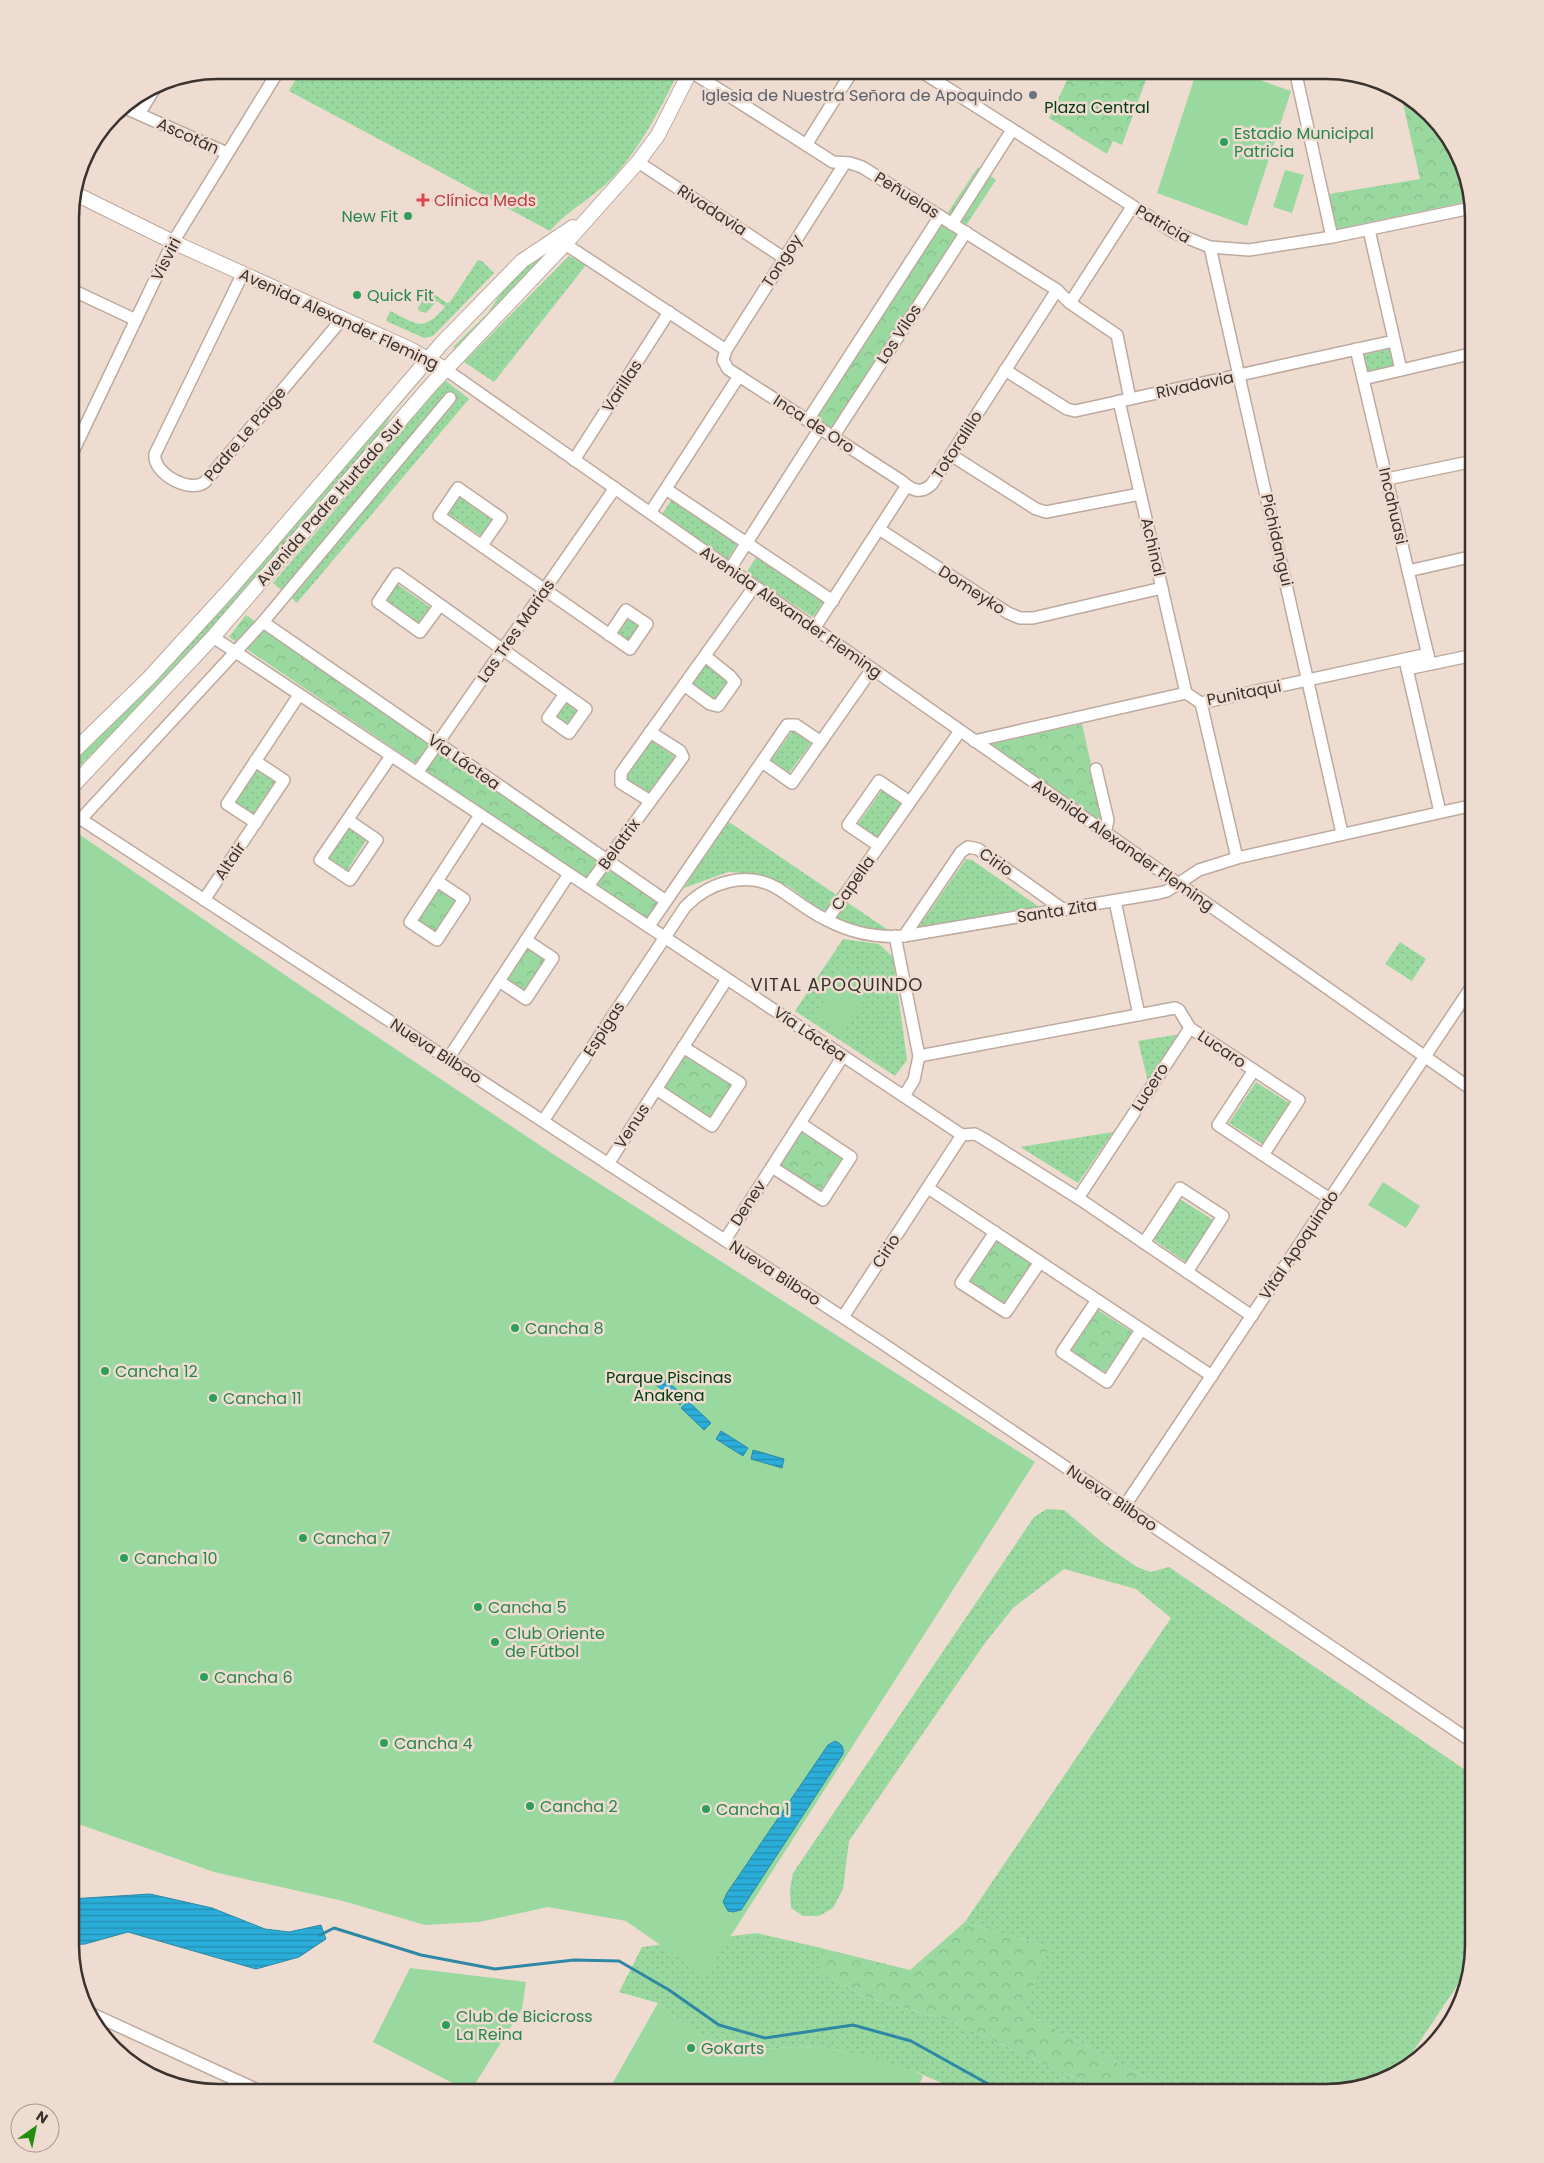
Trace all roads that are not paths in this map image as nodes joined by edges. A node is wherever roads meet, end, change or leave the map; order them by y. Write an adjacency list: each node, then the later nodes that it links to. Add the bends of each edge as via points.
1 (273, 79): 12 (street, Visviri)
2 (687, 79): 13 (main road, Avenida Padre Hurtado Sur, via 658,135)
3 (703, 79): 11 (street, Peñuelas)
4 (847, 79): 11 (street)
5 (933, 79): 10 (street, Patricia)
6 (1297, 79): 23 (street)
7 (150, 97): 9 (street)
8 (130, 110): 9 (street, Ascotán)
9 (139, 114): 12 (street, Ascotán)
10 (1012, 130): 16 (street, Patricia); 20 (street)
11 (806, 145): 14 (street, Peñuelas, via 833,162)
12 (227, 153): 24 (street, Visviri)
13 (638, 162): 18 (main road, Avenida Padre Hurtado Sur); 27 (street, Rivadavia)
14 (844, 163): 19 (street, Peñuelas, via 858,165); 27 (street, Tongoy)
15 (80, 196): 24 (main road, Avenida Alexander Fleming)
16 (1132, 206): 26 (street, Patricia, via 1175,233); 31 (street)
17 (1465, 209): 21 (street, Patricia)
18 (589, 214): 25 (main road, Avenida Padre Hurtado Sur); 40 (main road, Avenida Padre Hurtado Sur, via 522,261)
19 (940, 216): 20 (street, Peñuelas); 49 (street, Los Vilos)
20 (952, 224): 22 (street, Peñuelas)
21 (1369, 230): 23 (street, Patricia); 36 (street)
22 (966, 232): 29 (street, Peñuelas); 51 (street, Los Vilos)
23 (1332, 237): 26 (street, Patricia, via 1249,250)
24 (173, 242): 28 (main road, Avenida Alexander Fleming); 34 (street, Visviri)
25 (565, 244): 32 (street, Inca de Oro); 41 (main road, Avenida Padre Hurtado Sur)
26 (1210, 247): 44 (street, Pichidangui)
27 (784, 258): 38 (street, Tongoy)
28 (244, 273): 33 (main road, Avenida Alexander Fleming); 33 (street, Padre Le Paige, via 155,454 160,470 187,485 199,486 208,479)
29 (1057, 290): 31 (street, Peñuelas); 42 (street, Totoralillo)
30 (79, 293): 34 (street)
31 (1070, 303): 35 (street, Peñuelas)
32 (669, 312): 38 (street, Inca de Oro); 54 (street, Varillas)
33 (343, 318): 40 (main road, Avenida Alexander Fleming)
34 (136, 320): 52 (street, Visviri)
35 (1117, 334): 48 (street, Achinal)
36 (1394, 341): 37 (street, Rivadavia); 43 (street)
37 (1356, 349): 44 (street, Rivadavia); 46 (street, Incahuasi)
38 (724, 355): 45 (street, Inca de Oro, via 728,369)
39 (1465, 355): 43 (street)
40 (428, 358): 41 (main road, Avenida Alexander Fleming); 95 (main road, Avenida Padre Hurtado Sur, via 225,594 149,678)
41 (445, 369): 54 (street, Avenida Alexander Fleming); 76 (main road, Avenida Padre Hurtado Sur)
42 (1005, 370): 48 (street, Rivadavia, via 1070,410); 53 (street, Totoralillo)
43 (1401, 370): 46 (street)
44 (1239, 375): 48 (street, Rivadavia); 84 (street, Pichidangui)
45 (739, 376): 49 (street, Inca de Oro); 59 (street)
46 (1363, 379): 56 (street, Incahuasi)
47 (450, 398): 73 (street, Avenida Padre Hurtado Sur)
48 (1125, 400): 60 (street, Achinal)
49 (808, 420): 50 (street, Inca de Oro)
50 (820, 428): 51 (street, Inca de Oro); 63 (street)
51 (833, 437): 57 (street, Inca de Oro)
52 (79, 438)
53 (951, 455): 57 (street, Totoralillo, via 929,487 916,491); 60 (street, via 1036,509 1046,512)
54 (574, 460): 58 (street, Avenida Alexander Fleming)
55 (1465, 463): 56 (street)
56 (1387, 479): 67 (street, Incahuasi)
57 (906, 487): 62 (street)
58 (615, 488): 61 (street, Avenida Alexander Fleming); 70 (street, Las Tres Marias)
59 (666, 489): 61 (street); 63 (street)
60 (1140, 494): 69 (street, Achinal)
61 (650, 513): 66 (street, Avenida Alexander Fleming)
62 (879, 529): 69 (street, Domeyko, via 1020,618); 71 (street)
63 (746, 543): 66 (street); 71 (street)
64 (482, 545): 64 (street, via 501,518 458,488 439,516); 70 (street)
65 (1465, 558): 67 (street)
66 (730, 569): 68 (street, Avenida Alexander Fleming)
67 (1408, 571): 81 (street, Incahuasi)
68 (754, 587): 74 (street, Avenida Alexander Fleming); 79 (street, Belatrix)
69 (1162, 588): 87 (street, Achinal)
70 (545, 590): 75 (street); 77 (street, Las Tres Marias)
71 (832, 601): 74 (street)
72 (440, 604): 72 (street, via 420,632 378,602 397,574); 77 (street)
73 (263, 622): 78 (street, Avenida Padre Hurtado Sur); 94 (street, Vía Láctea)
74 (814, 629): 83 (street, Avenida Alexander Fleming)
75 (609, 634)
76 (213, 638): 78 (street, Vía Láctea); 101 (main road, Avenida Padre Hurtado Sur)
77 (503, 650): 86 (street); 94 (street, Las Tres Marias)
78 (236, 653): 88 (street, Vía Láctea); 107 (street, Avenida Padre Hurtado Sur)
79 (705, 656): 85 (street, Belatrix); 85 (street, via 735,682 718,706 710,704)
80 (1465, 656): 81 (street, Punitaqui)
81 (1429, 659): 82 (street, Punitaqui)
82 (1406, 664): 84 (street, Punitaqui); 105 (street)
83 (872, 669): 90 (street, Avenida Alexander Fleming); 93 (street)
84 (1309, 680): 89 (street, Punitaqui); 110 (street, Pichidangui)
85 (684, 685): 91 (street, Belatrix)
86 (565, 694)
87 (1186, 694): 89 (street, Punitaqui); 92 (street, Punitaqui)
88 (299, 695): 96 (street, Vía Láctea); 97 (street)
89 (1201, 703): 113 (street)
90 (960, 731): 92 (street, Avenida Alexander Fleming); 103 (street, Capella)
91 (650, 732): 102 (street, Belatrix, via 620,773 621,783); 102 (street, Belatrix, via 680,751 683,757)
92 (974, 740): 111 (street, Avenida Alexander Fleming)
93 (821, 742): 98 (street, via 796,725 787,725); 98 (street, via 792,783)
94 (438, 744): 100 (street, Las Tres Marias); 114 (street, Vía Láctea)
95 (79, 746)
96 (391, 756): 100 (street, Vía Láctea); 108 (street)
97 (255, 761): 109 (street, via 227,804); 109 (street, Altair, via 284,780)
98 (762, 762): 120 (street)
99 (1096, 769): 111 (street, via 1108,820)
100 (417, 773): 106 (street, Vía Láctea)
101 (79, 779)
102 (650, 801): 114 (street, Belatrix)
103 (910, 802): 112 (street, Capella); 112 (street, Capella, via 879,781 869,795 848,825)
104 (1465, 807): 105 (street, Santa Zita)
105 (1440, 812): 110 (street, Santa Zita)
106 (480, 815): 115 (street, Vía Láctea); 116 (street)
107 (80, 819): 119 (street, Nueva Bilbao)
108 (348, 820): 108 (street, via 376,840 350,880 320,860)
109 (256, 823): 119 (street, Altair)
110 (1342, 833): 113 (street, Santa Zita)
111 (1106, 834): 117 (street, Avenida Alexander Fleming)
112 (879, 846): 123 (street, Capella)
113 (1237, 858): 117 (street, Santa Zita, via 1199,870)
114 (607, 860): 118 (street, Belatrix); 120 (street, Vía Láctea)
115 (569, 874): 118 (street, Vía Láctea); 127 (street)
116 (437, 881): 116 (street, via 464,899 437,940 410,922)
117 (1178, 884): 121 (street, Santa Zita, via 1168,891); 136 (street, Avenida Alexander Fleming)
118 (588, 886): 124 (street, Vía Láctea)
119 (204, 900): 137 (street, Nueva Bilbao)
120 (666, 901): 124 (street)
121 (1115, 901): 122 (street, Santa Zita); 131 (street)
122 (1064, 910): 125 (street, Santa Zita); 125 (street, Cirio, via 978,849 968,847 961,852)
123 (827, 920): 125 (street, Santa Zita, via 856,931); 126 (street, Santa Zita, via 775,887 756,881 736,880 699,894 685,907)
124 (649, 926): 126 (street, Vía Láctea)
125 (900, 936): 135 (street)
126 (664, 937): 128 (street, Vía Láctea); 142 (street, Espigas)
127 (526, 940): 129 (street); 129 (street, via 553,958 537,983 526,999)
128 (727, 979): 133 (street, Venus); 134 (street, Vía Láctea)
129 (499, 981): 137 (street)
130 (1465, 997): 136 (street, Vital Apoquindo)
131 (1139, 1015): 132 (street, via 1175,1008); 135 (street)
132 (1190, 1028): 138 (street, Lucaro); 149 (street, Lucero)
133 (683, 1047): 140 (street, Venus); 140 (street, Venus, via 740,1083 712,1126)
134 (843, 1056): 141 (street, Vía Láctea); 143 (street, Denev)
135 (919, 1056): 141 (street, via 914,1080)
136 (1425, 1057): 139 (street, Avenida Alexander Fleming); 150 (street, Vital Apoquindo)
137 (448, 1059): 142 (street, Nueva Bilbao)
138 (1254, 1070): 145 (street, Lucaro, via 1299,1100); 145 (street, Lucaro, via 1218,1125)
139 (1465, 1085)
140 (656, 1089): 146 (street, Venus)
141 (904, 1096): 144 (street, Vía Láctea)
142 (543, 1121): 146 (street, Nueva Bilbao)
143 (800, 1123): 147 (street, Denev); 147 (street, Denev, via 852,1157 824,1200)
144 (962, 1135): 148 (street, Cirio); 149 (street, Vía Láctea, via 975,1134)
145 (1263, 1155): 150 (street, Lucaro)
146 (608, 1164): 152 (street, Nueva Bilbao)
147 (772, 1167): 152 (street, Denev)
148 (928, 1188): 151 (street); 158 (street, Cirio)
149 (1078, 1198): 153 (street, Vía Láctea)
150 (1330, 1199): 157 (street, Vital Apoquindo)
151 (995, 1232): 154 (street); 154 (street, via 961,1283 1006,1312)
152 (725, 1240): 158 (street, Nueva Bilbao)
153 (1144, 1243): 155 (street, Vía Láctea); 155 (street, via 1180,1188 1224,1216)
154 (1040, 1262): 156 (street)
155 (1187, 1272): 157 (street, Vía Láctea)
156 (1097, 1300): 159 (street); 159 (street, via 1062,1352 1107,1382)
157 (1252, 1316): 160 (street, Vital Apoquindo)
158 (843, 1317): 161 (street, Nueva Bilbao)
159 (1142, 1330): 160 (street)
160 (1212, 1376): 161 (street, Vital Apoquindo)
161 (1124, 1507): 162 (street, Nueva Bilbao)
162 (1465, 1737)
163 (98, 2017): 164 (street)
164 (246, 2084)

